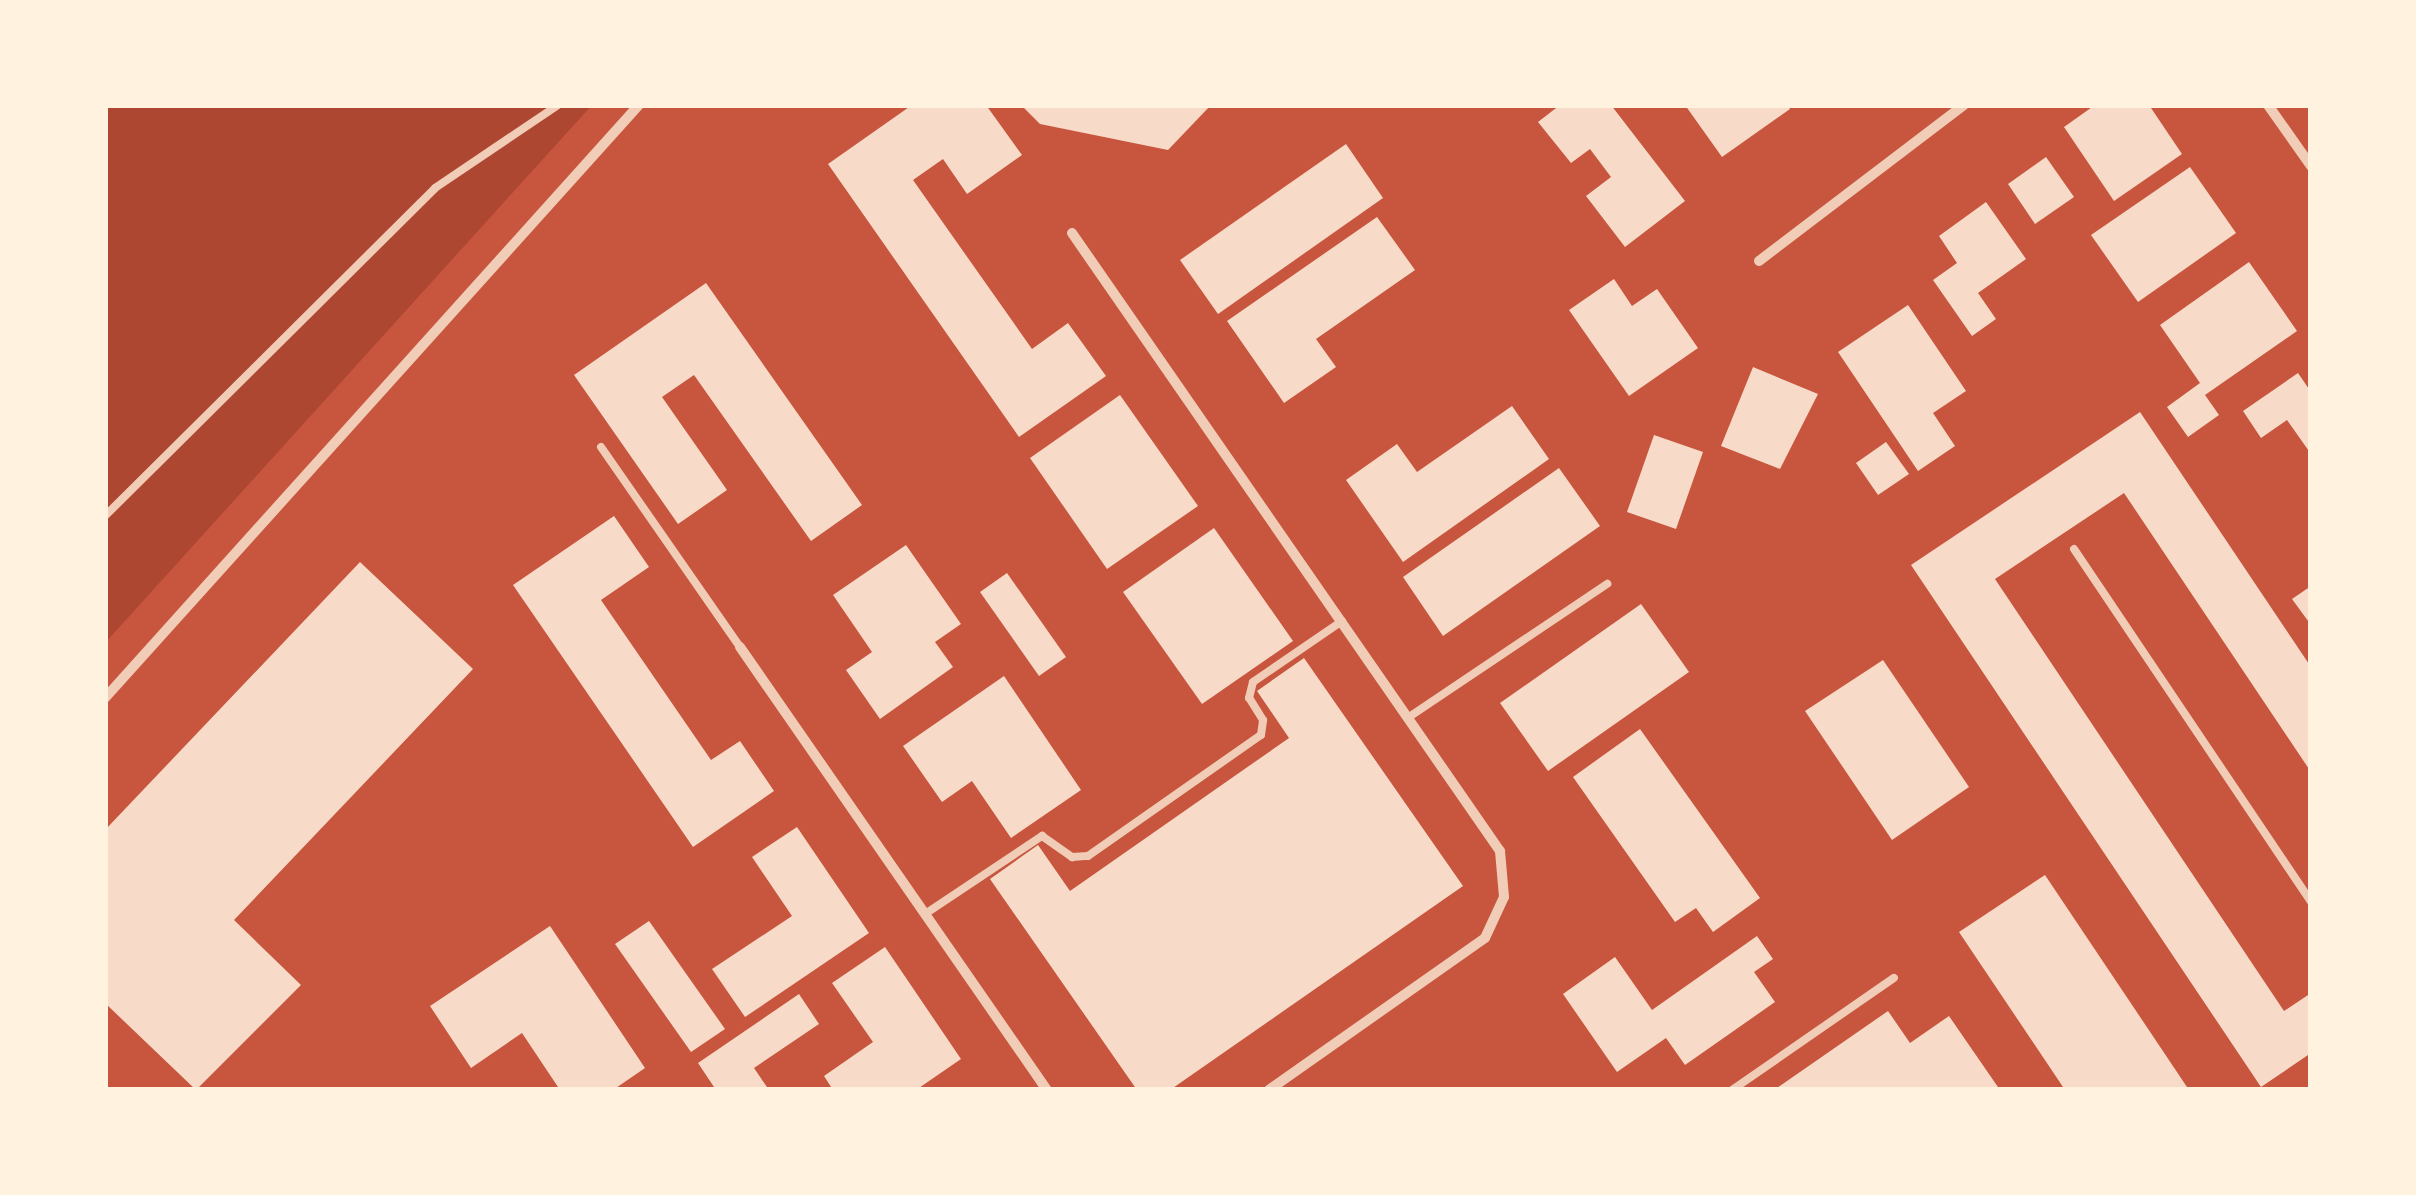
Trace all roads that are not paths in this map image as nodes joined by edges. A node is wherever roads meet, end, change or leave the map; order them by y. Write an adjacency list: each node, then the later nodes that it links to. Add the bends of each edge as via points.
1 (558, 105): 9 (lane, via 435,188)
2 (639, 105): 14 (street)
3 (1964, 105): 7 (street)
4 (2268, 105): 5 (street)
5 (2311, 166)
6 (1072, 234): 12 (street)
7 (1759, 261)
8 (601, 447): 13 (lane)
9 (105, 516)
10 (2074, 549): 16 (lane)
11 (1607, 584): 15 (lane)
12 (1342, 622): 15 (street); 17 (lane, via 1253,682 1249,698 1265,727 1230,757 1088,856 1072,857 1042,836)
13 (740, 647): 17 (street)
14 (105, 698)
15 (1409, 718): 20 (street, via 1500,852 1504,897 1497,918 1467,953)
16 (2311, 902)
17 (926, 914): 19 (street)
18 (1894, 978): 21 (lane)
19 (1047, 1090)
20 (1270, 1090)
21 (1732, 1090)

